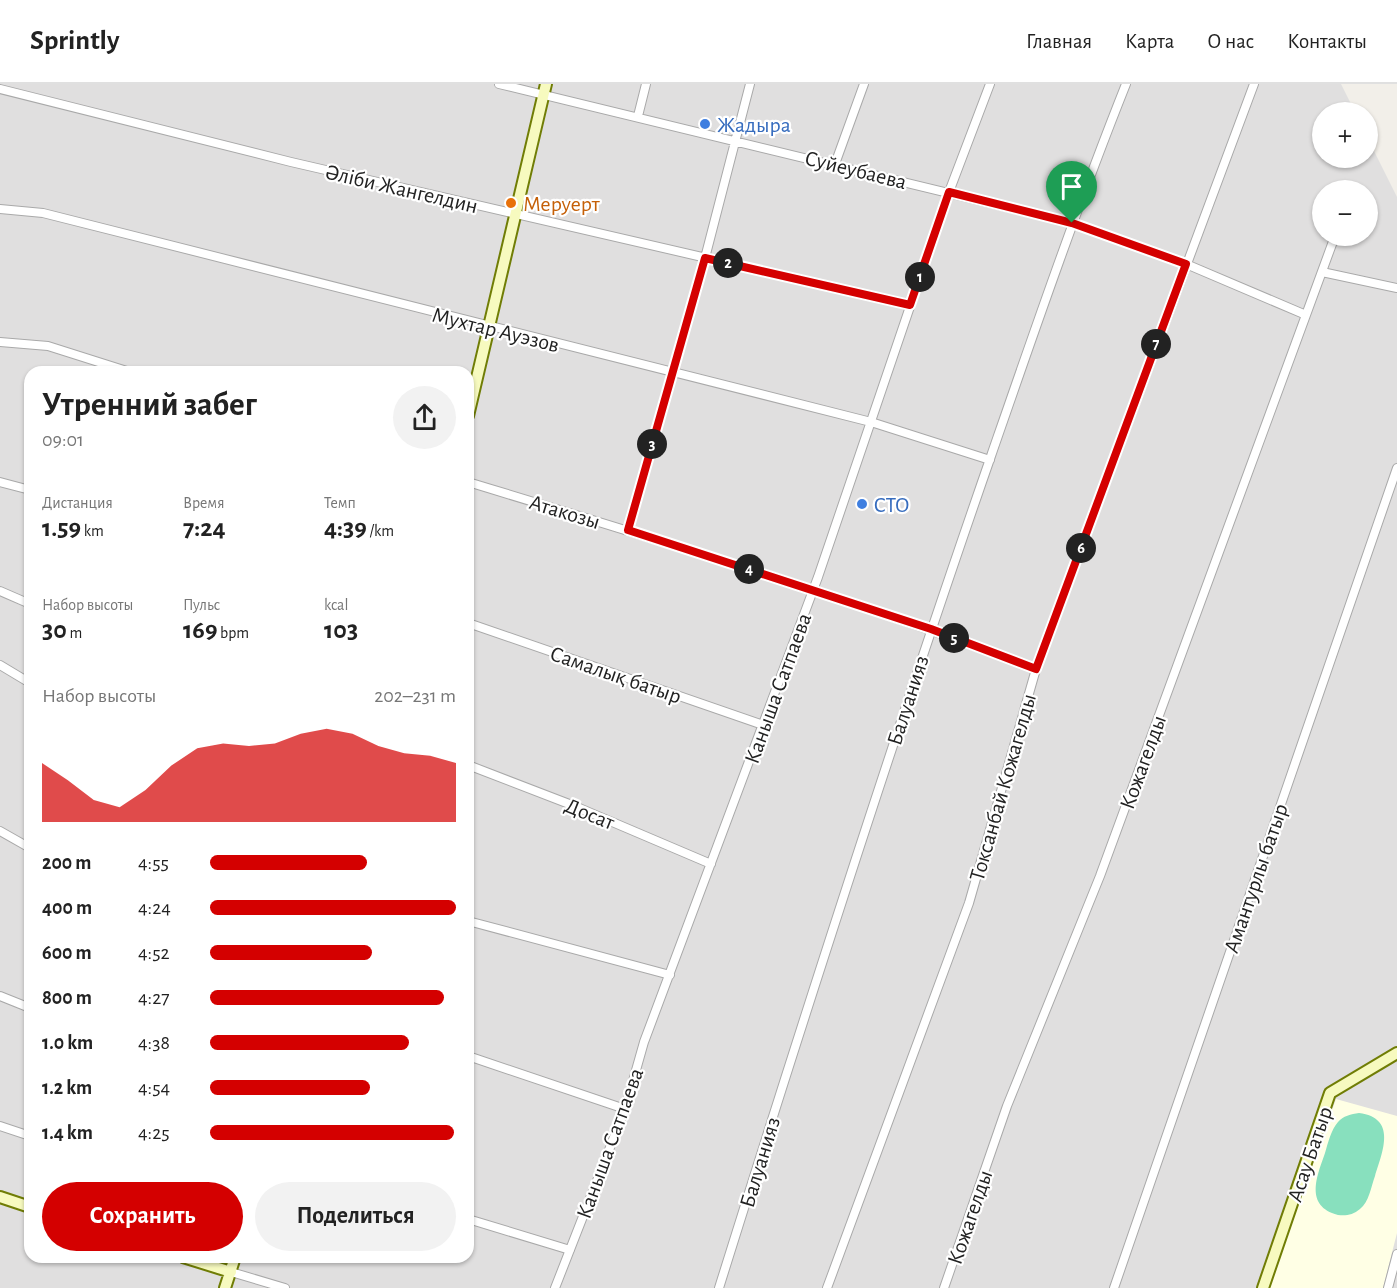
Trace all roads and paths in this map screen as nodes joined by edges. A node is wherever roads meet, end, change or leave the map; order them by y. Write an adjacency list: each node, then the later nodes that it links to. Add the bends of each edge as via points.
1 (499, 84): 9 (street, Суйеубаева)
2 (646, 84): 10 (street)
3 (750, 84): 11 (street)
4 (864, 84): 12 (street)
5 (990, 84): 13 (street, Каныша Сатпаева)
6 (1126, 84): 16 (street, Балуанияз)
7 (1254, 84): 19 (street, Токсанбай Кожагелды)
8 (0, 89): 15 (street, Әліби Жангелдин)
9 (545, 89): 10 (street, Суйеубаева); 15 (street)
10 (638, 116): 11 (street, Суйеубаева)
11 (735, 140): 12 (street, Суйеубаева); 18 (street)
12 (836, 164): 13 (street, Суйеубаева)
13 (949, 192): 16 (street, Суйеубаева); 22 (street, Каныша Сатпаева)
14 (0, 209): 24 (street, Мухтар Ауэзов, via 44,213)
15 (516, 214): 18 (street, Әліби Жангелдин); 24 (street)
16 (1072, 223): 19 (street, Суйеубаева); 30 (street, Балуанияз)
17 (1331, 246): 20 (street, Кожагелды)
18 (705, 258): 22 (street, Әліби Жангелдин); 27 (street)
19 (1186, 264): 23 (street, Суйеубаева); 42 (street, Токсанбай Кожагелды)
20 (1322, 272): 21 (street); 23 (street, Кожагелды)
21 (1397, 288)
22 (910, 305): 29 (street, Каныша Сатпаева)
23 (1306, 315): 71 (street, Кожагелды, via 1100,876 1007,1106)
24 (489, 328): 27 (street, Мухтар Ауэзов); 28 (street)
25 (0, 342): 26 (street, via 48,346)
26 (111, 366)
27 (672, 373): 29 (street, Мухтар Ауэзов); 35 (street)
28 (474, 391)
29 (871, 422): 30 (street, Мухтар Ауэзов); 36 (street, Каныша Сатпаева)
30 (990, 460): 40 (street, Балуанияз)
31 (1397, 468): 72 (street, Амантурлы батыр)
32 (0, 482): 34 (street)
33 (474, 484): 35 (street, Атакозы)
34 (24, 488)
35 (628, 530): 36 (street, Атакозы)
36 (813, 590): 40 (street, Атакозы); 44 (street, Каныша Сатпаева)
37 (0, 591): 38 (street)
38 (24, 601)
39 (474, 625): 44 (street, Самалық батыр)
40 (931, 629): 42 (street, Атакозы); 69 (street, Балуанияз)
41 (0, 664): 43 (street)
42 (1036, 669): 70 (street, Токсанбай Кожагелды, via 969,903)
43 (24, 679)
44 (763, 725): 48 (street, Каныша Сатпаева)
45 (474, 767): 48 (street, Досат)
46 (0, 831): 47 (street)
47 (24, 845)
48 (711, 864): 50 (street, Каныша Сатпаева)
49 (474, 923): 50 (street)
50 (670, 975): 55 (street, Каныша Сатпаева, via 644,1042)
51 (0, 996): 52 (street)
52 (24, 1006)
53 (1397, 1053): 73 (street, Асау Батыр, via 1330,1093)
54 (474, 1058): 55 (street)
55 (625, 1108): 61 (street, Каныша Сатпаева)
56 (0, 1126): 57 (street)
57 (24, 1134)
58 (0, 1197): 59 (street)
59 (24, 1205)
60 (474, 1221): 61 (street)
61 (570, 1250): 68 (street, Каныша Сатпаева)
62 (1397, 1254): 74 (street)
63 (202, 1263): 65 (street)
64 (233, 1263): 65 (street)
65 (231, 1272): 66 (street); 67 (street)
66 (225, 1288)
67 (285, 1288)
68 (555, 1288)
69 (719, 1288)
70 (827, 1288)
71 (944, 1288)
72 (1114, 1288)
73 (1263, 1288)
74 (1388, 1288)

